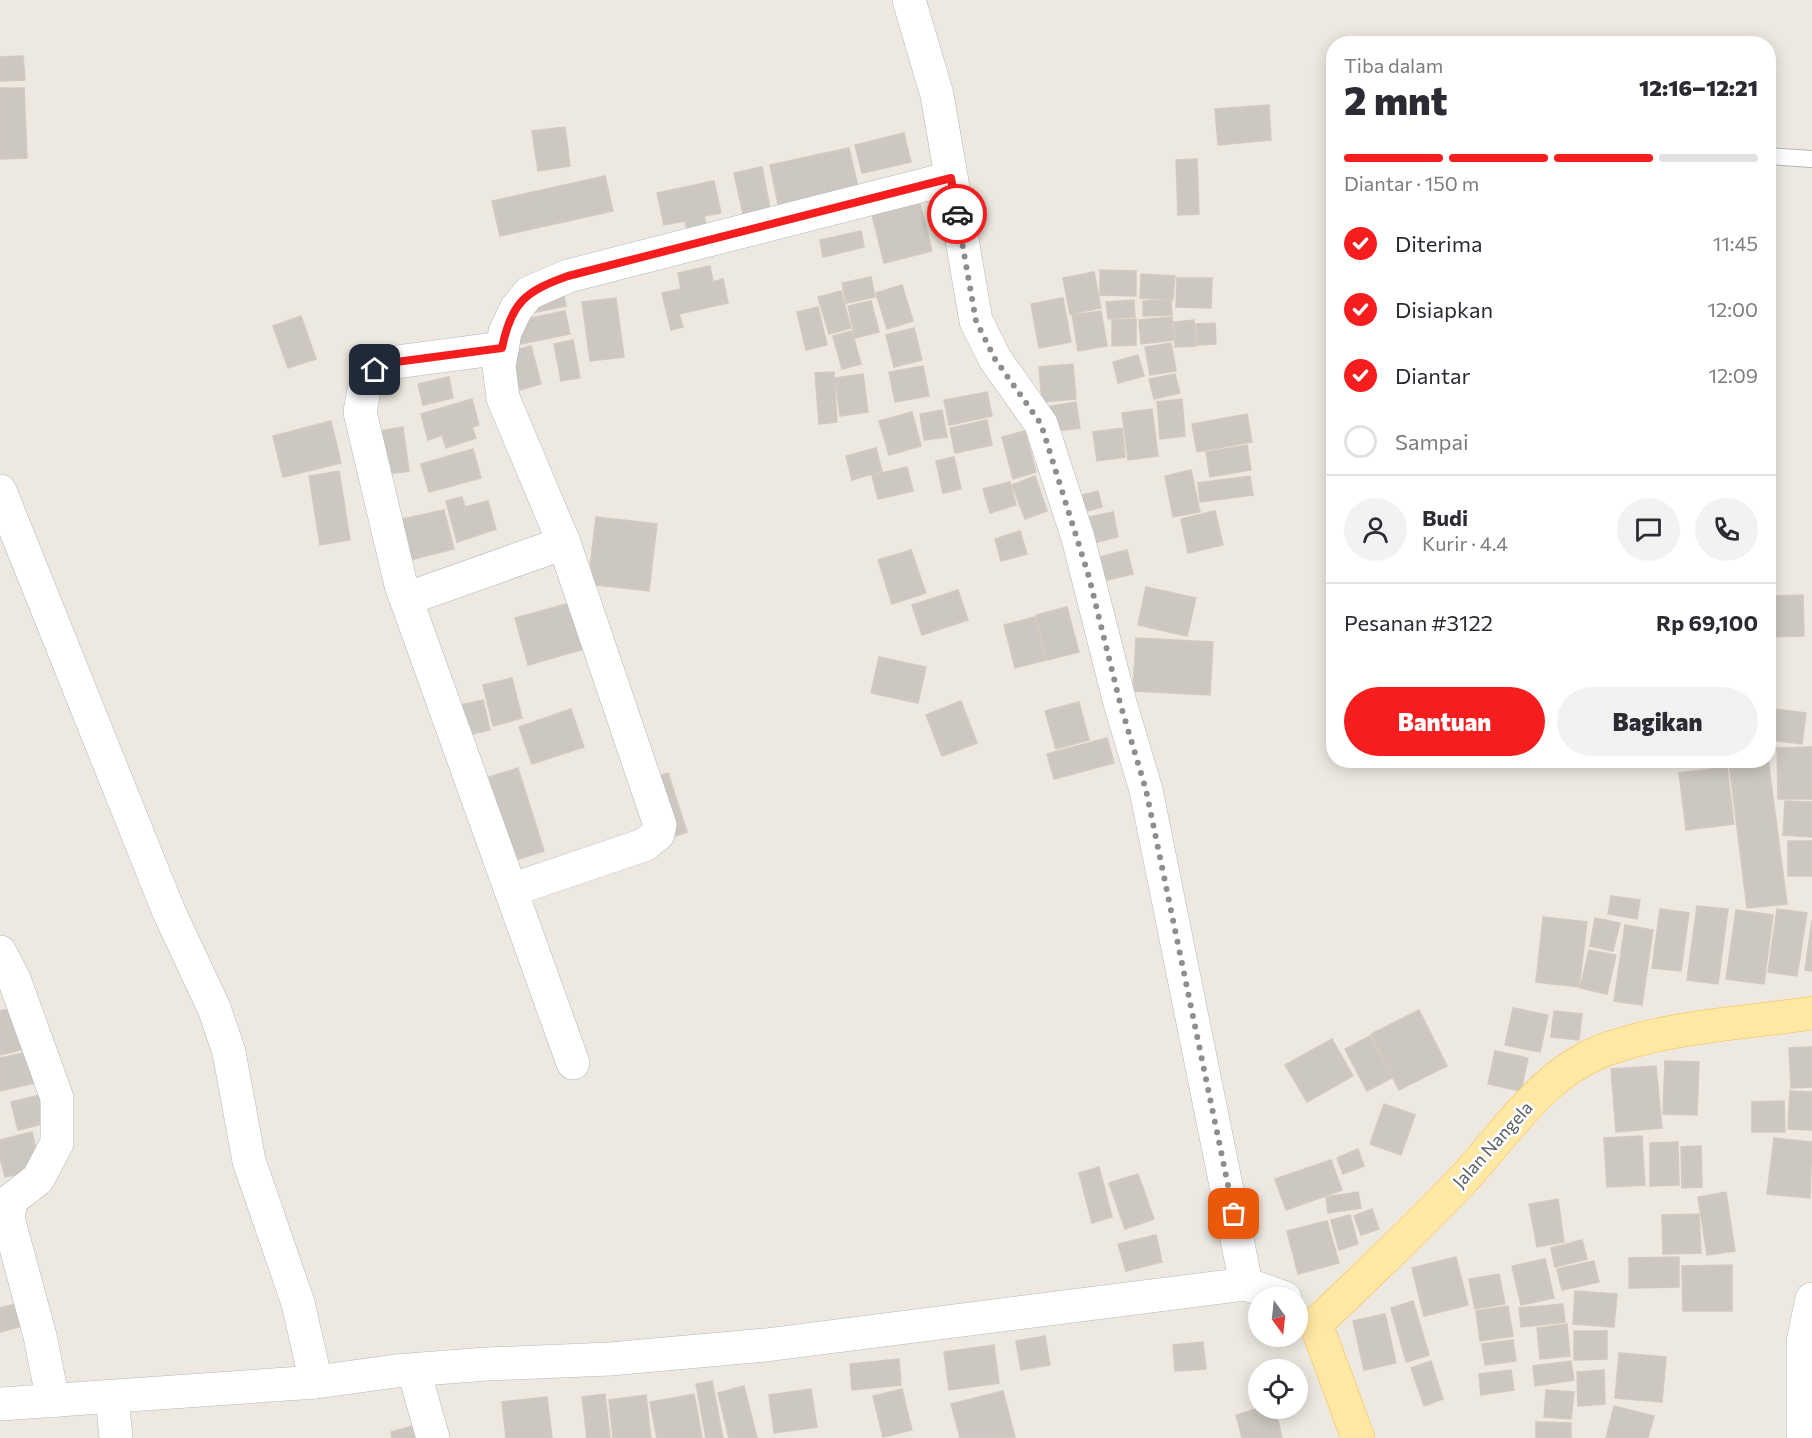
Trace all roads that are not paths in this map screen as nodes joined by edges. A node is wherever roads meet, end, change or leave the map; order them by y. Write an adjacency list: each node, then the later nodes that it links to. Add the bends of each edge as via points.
1 (909, 0): 4 (street, via 937,95)
2 (1776, 157): 3 (lane)
3 (1812, 159)
4 (951, 178): 5 (street, via 545,284 529,293 516,309); 13 (street, via 976,321 995,359 1041,424 1080,548 1146,790)
5 (502, 348): 7 (street, via 499,366 503,398); 8 (street, via 396,362 375,370 364,390 360,412)
6 (0, 491): 19 (street, via 169,912 214,1008 229,1052 249,1161 298,1303)
7 (564, 543): 8 (street); 9 (street, via 660,825 658,834 644,845)
8 (406, 599): 9 (street)
9 (511, 891): 12 (street)
10 (0, 951): 21 (street, via 57,1098 57,1143 38,1179 11,1200 8,1218)
11 (1812, 1013): 16 (main road, Jalan Nangela, via 1676,1032 1609,1048 1573,1066 1526,1105 1458,1185)
12 (573, 1063)
13 (1246, 1284): 14 (street); 18 (street, via 766,1345)
14 (1254, 1287)
15 (1812, 1299): 26 (street, via 1803,1342)
16 (1308, 1315)
17 (1308, 1318): 25 (main road)
18 (414, 1371): 19 (street); 24 (street)
19 (316, 1382): 20 (street)
20 (112, 1397): 21 (street); 23 (street)
21 (53, 1401): 22 (street)
22 (0, 1404)
23 (116, 1438)
24 (433, 1438)
25 (1358, 1438)
26 (1803, 1438)

